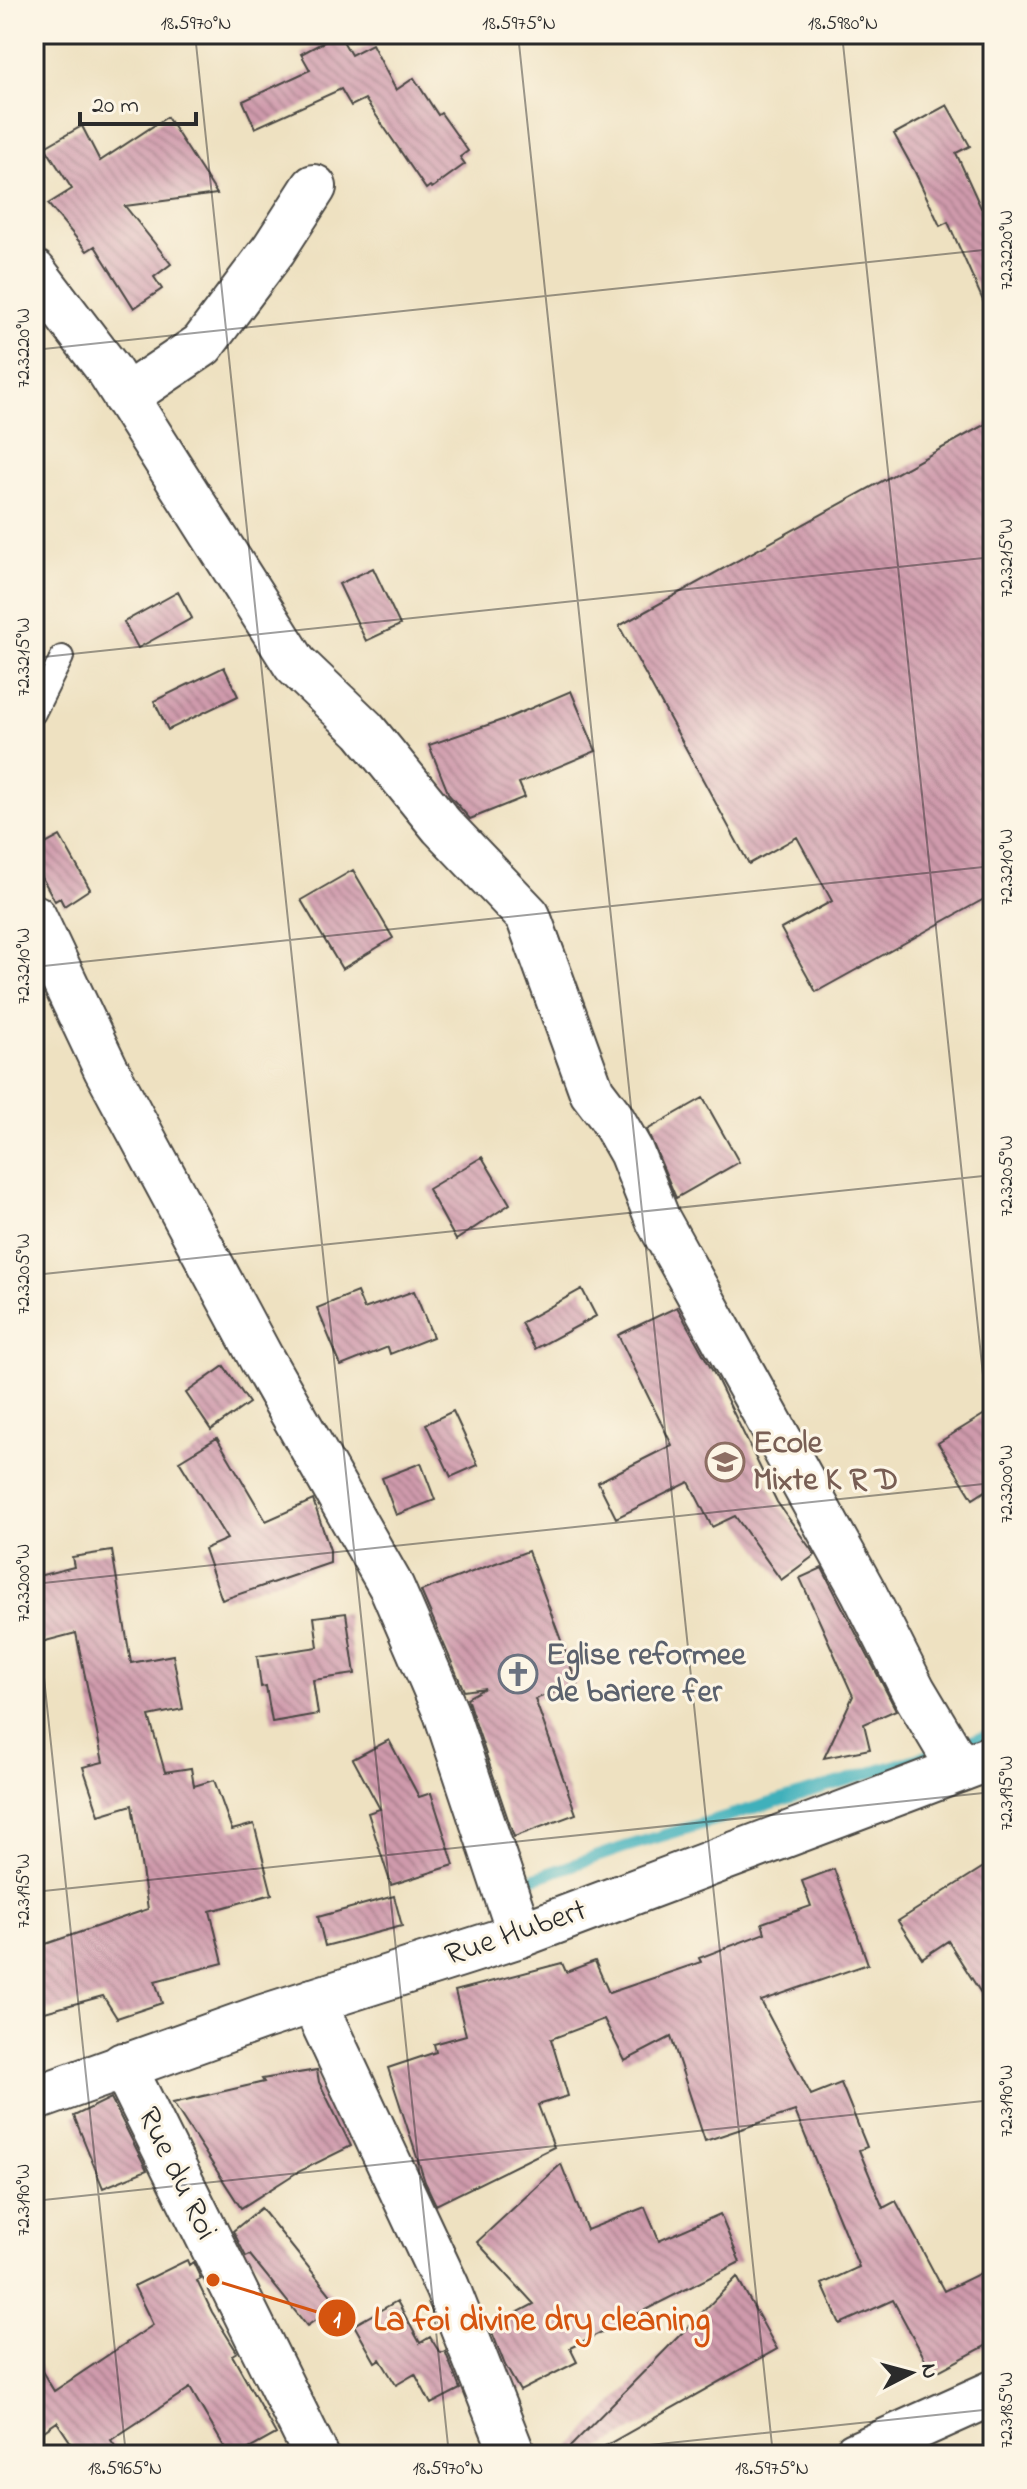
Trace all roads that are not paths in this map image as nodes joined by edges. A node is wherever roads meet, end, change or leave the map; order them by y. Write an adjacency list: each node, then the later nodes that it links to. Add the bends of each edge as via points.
1 (314, 187): 3 (street, via 202,345)
2 (34, 272): 3 (street)
3 (125, 397): 8 (street, via 295,664 364,730 442,826 528,916 592,1092 631,1152 658,1220 913,1690)
4 (62, 657): 5 (lane)
5 (34, 713)
6 (34, 917): 7 (street)
7 (50, 988): 9 (street, via 106,1069 392,1588 446,1713)
8 (976, 1763): 9 (street, Rue Hubert)
9 (520, 1935): 10 (street, Rue Hubert)
10 (313, 2001): 11 (street, Rue Hubert); 15 (street, via 447,2287)
11 (123, 2065): 12 (street, Rue Hubert); 14 (street, Rue du Roi)
12 (34, 2099)
13 (993, 2393): 16 (street)
14 (316, 2455)
15 (513, 2455)
16 (855, 2455)

